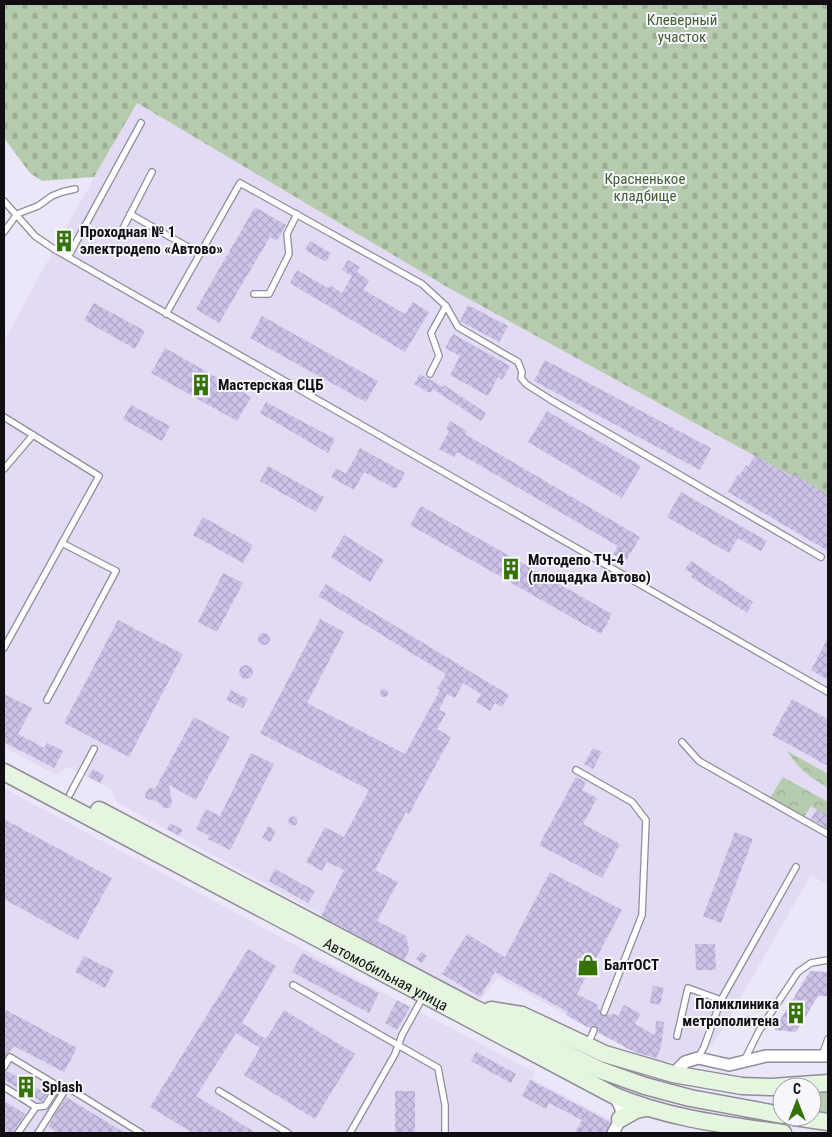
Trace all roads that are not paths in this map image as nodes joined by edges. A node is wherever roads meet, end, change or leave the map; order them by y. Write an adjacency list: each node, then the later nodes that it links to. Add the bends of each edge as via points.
1 (141, 122): 11 (lane)
2 (152, 172): 6 (lane)
3 (75, 189): 5 (lane, via 52,196)
4 (4, 201): 5 (lane)
5 (17, 214): 8 (lane); 11 (lane, via 35,236)
6 (130, 214): 9 (lane); 10 (lane)
7 (297, 214): 10 (lane, via 240,183); 12 (lane, via 287,234 289,254 269,294); 13 (lane, via 422,284)
8 (4, 232)
9 (120, 234)
10 (200, 254): 14 (lane)
11 (68, 257): 14 (lane)
12 (254, 294)
13 (446, 306): 15 (lane, via 430,333 439,356); 20 (lane, via 458,327 518,362 526,384)
14 (166, 314): 22 (lane)
15 (430, 374)
16 (4, 417): 17 (lane)
17 (33, 435): 18 (lane); 19 (lane, via 99,476)
18 (4, 469)
19 (62, 543): 21 (lane); 23 (lane, via 116,571)
20 (821, 557)
21 (4, 648)
22 (828, 692)
23 (47, 700)
24 (682, 742): 30 (lane, via 699,761)
25 (94, 749): 29 (lane)
26 (4, 760): 29 (main road, Автомобильная улица)
27 (576, 770): 37 (lane, via 632,802 646,820 642,914)
28 (4, 772): 34 (main road, Автомобильная улица)
29 (70, 794): 36 (main road, Автомобильная улица)
30 (828, 834)
31 (796, 867): 35 (lane)
32 (828, 960): 45 (lane, via 811,963 798,972 759,1031)
33 (292, 985): 41 (lane)
34 (424, 995): 41 (lane); 52 (main road, Автомобильная улица)
35 (721, 1000): 39 (lane, via 688,988); 44 (lane)
36 (474, 1008): 42 (main road, via 522,1015); 55 (main road, Автомобильная улица, via 600,1070 645,1086)
37 (604, 1012)
38 (594, 1030): 42 (lane)
39 (677, 1036)
40 (828, 1039): 43 (lane)
41 (398, 1046): 61 (lane); 62 (lane, via 438,1068 445,1105)
42 (587, 1046): 47 (main road)
43 (825, 1056): 45 (street, via 766,1056)
44 (702, 1059): 45 (street, via 729,1065); 47 (street, via 685,1062); 48 (street)
45 (744, 1061)
46 (4, 1067): 53 (lane, via 10,1057 58,1086 45,1106)
47 (673, 1074): 48 (main road)
48 (695, 1078): 49 (main road, via 742,1086)
49 (828, 1083)
50 (4, 1087): 53 (lane)
51 (219, 1091): 60 (lane)
52 (613, 1095): 54 (main road, Автомобильная улица); 56 (street, via 622,1109)
53 (36, 1107): 57 (lane)
54 (646, 1108): 56 (main road, via 636,1110); 63 (main road, Автомобильная улица)
55 (772, 1113)
56 (616, 1126)
57 (18, 1133)
58 (38, 1133): 59 (lane, via 67,1087)
59 (141, 1133)
60 (288, 1133)
61 (350, 1133)
62 (445, 1133)
63 (783, 1133)

